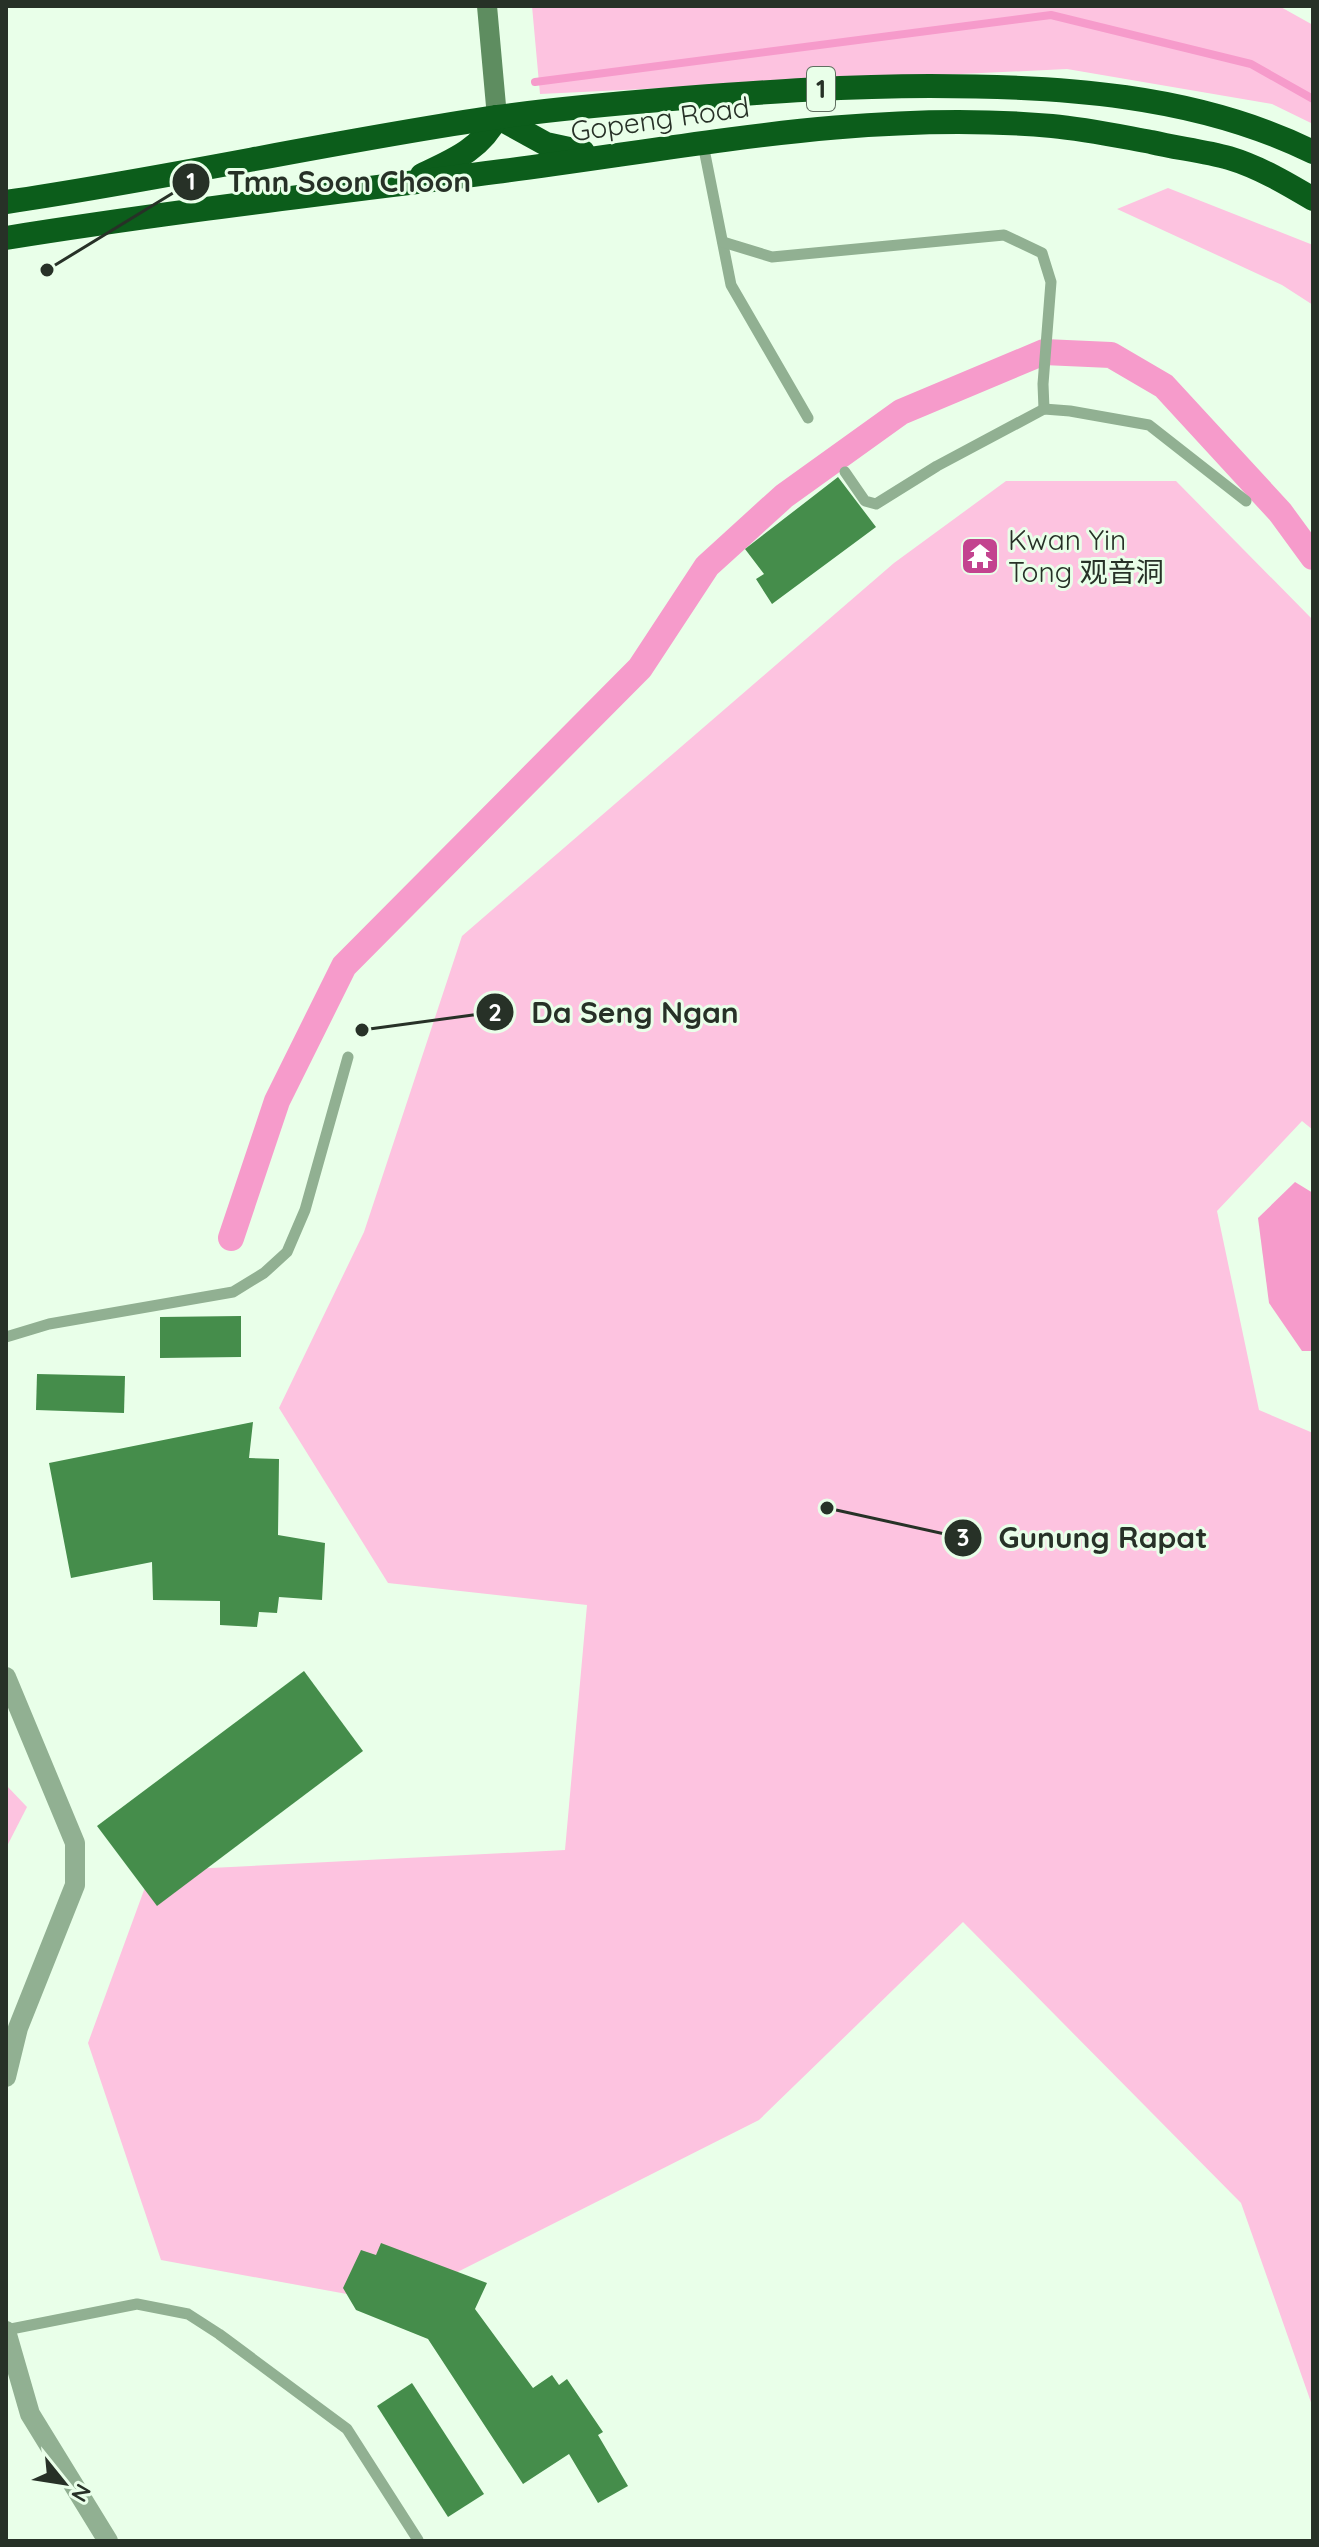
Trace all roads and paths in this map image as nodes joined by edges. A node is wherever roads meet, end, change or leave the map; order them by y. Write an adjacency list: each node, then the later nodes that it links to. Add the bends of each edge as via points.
1 (487, 6): 2 (street)
2 (497, 117): 4 (highway, Gopeng Road / 1, via 739,94 877,86 1013,87 1145,100 1233,119); 5 (highway, via 546,144); 6 (highway, via 488,136 467,152); 8 (highway, Gopeng Road / 1)
3 (703, 144): 5 (highway, Gopeng Road / 1); 7 (highway, Gopeng Road / 1, via 887,123 1055,126 1228,158 1269,173); 10 (lane)
4 (1313, 152)
5 (605, 156): 6 (highway, Gopeng Road / 1)
6 (402, 184): 9 (highway, Gopeng Road / 1)
7 (1313, 199)
8 (6, 202)
9 (6, 238)
10 (723, 242): 11 (lane, via 772,257 1004,235 1042,253 1051,282); 12 (lane, via 731,285)
11 (1044, 409): 13 (lane, via 876,504 865,501); 14 (lane, via 1149,425)
12 (808, 418)
13 (845, 472)
14 (1246, 501)
15 (348, 1057): 16 (lane, via 305,1210 287,1252 264,1273 233,1292 49,1324)
16 (6, 1337)
17 (6, 1677): 18 (street, via 75,1843 75,1885 18,2028)
18 (6, 2077)
19 (6, 2330): 20 (lane, via 137,2304 188,2314 347,2429); 21 (street, via 30,2414)
20 (418, 2540)
21 (108, 2541)

